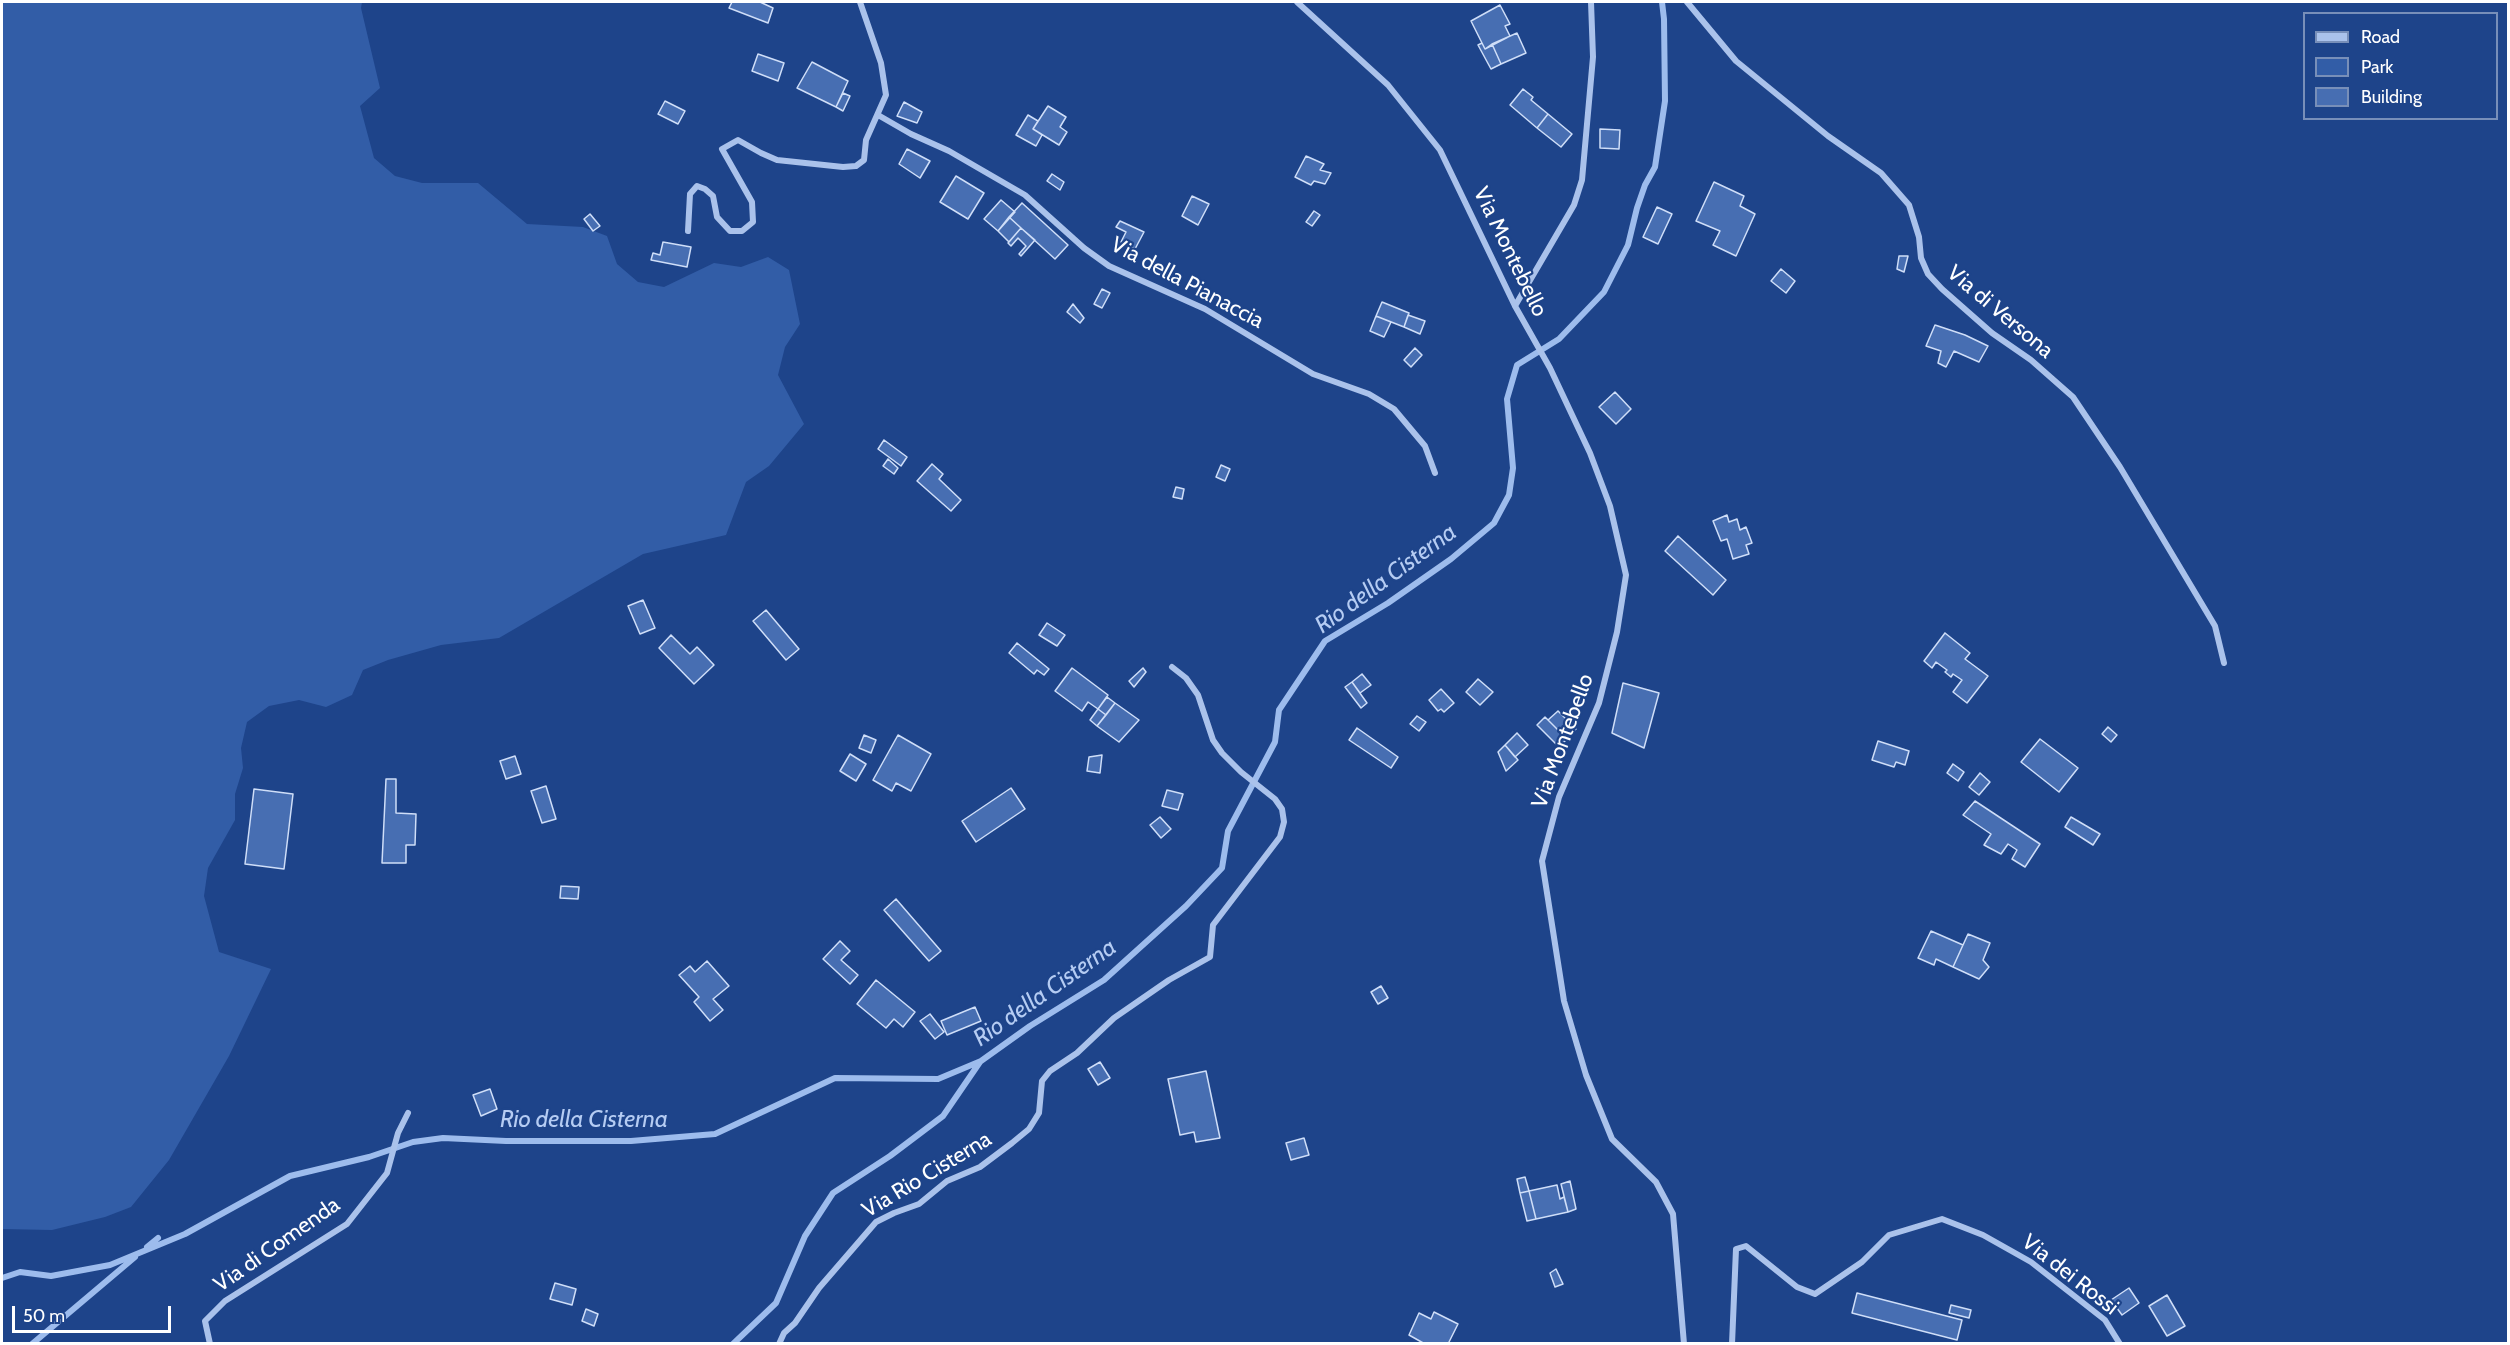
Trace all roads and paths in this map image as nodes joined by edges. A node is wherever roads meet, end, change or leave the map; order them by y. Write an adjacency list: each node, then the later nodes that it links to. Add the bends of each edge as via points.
1 (860, 2): 5 (street, via 881,63 886,95)
2 (1297, 2): 7 (street, Via Montebello, via 1388,85 1440,150)
3 (1591, 2): 7 (street, via 1593,57 1582,180 1574,205)
4 (1687, 2): 9 (street, Via di Versona, via 1736,61 1828,136 1881,173 1909,205 1928,274 1992,333 2073,397 2121,467 2215,626)
5 (878, 115): 6 (street, via 866,140 864,160 856,166 777,160 738,140 728,144 722,149 752,202 753,222 742,231 730,231 717,217 713,196 697,186 690,194); 8 (street, Via della Pianaccia, via 1025,195 1109,266 1205,309 1313,374 1369,394 1394,409 1425,446)
6 (688, 231)
7 (1515, 306): 14 (street, Via Montebello, via 1590,453 1610,506 1626,575 1599,703 1558,797 1542,861 1564,1001 1586,1075 1612,1139 1656,1182 1673,1214)
8 (1435, 473)
9 (2224, 663)
10 (1172, 667): 13 (street, Via Rio Cisterna, via 1198,695 1213,740 1282,809 1280,837 1213,925 1210,957 1113,1018 1077,1053 1050,1071 1042,1081 1039,1113 1029,1129 1012,1143 980,1167 947,1181 919,1204 876,1222 819,1288)
11 (408, 1113): 12 (street, Via di Comenda, via 387,1173 347,1224 225,1301 205,1321)
12 (210, 1344)
13 (779, 1344)
14 (1684, 1344)
15 (1732, 1344): 16 (street, Via dei Rossi, via 1736,1249 1746,1246 1797,1287 1815,1294 1862,1262 1889,1235 1942,1219 1983,1235 2031,1262 2105,1320)
16 (2120, 1344)

